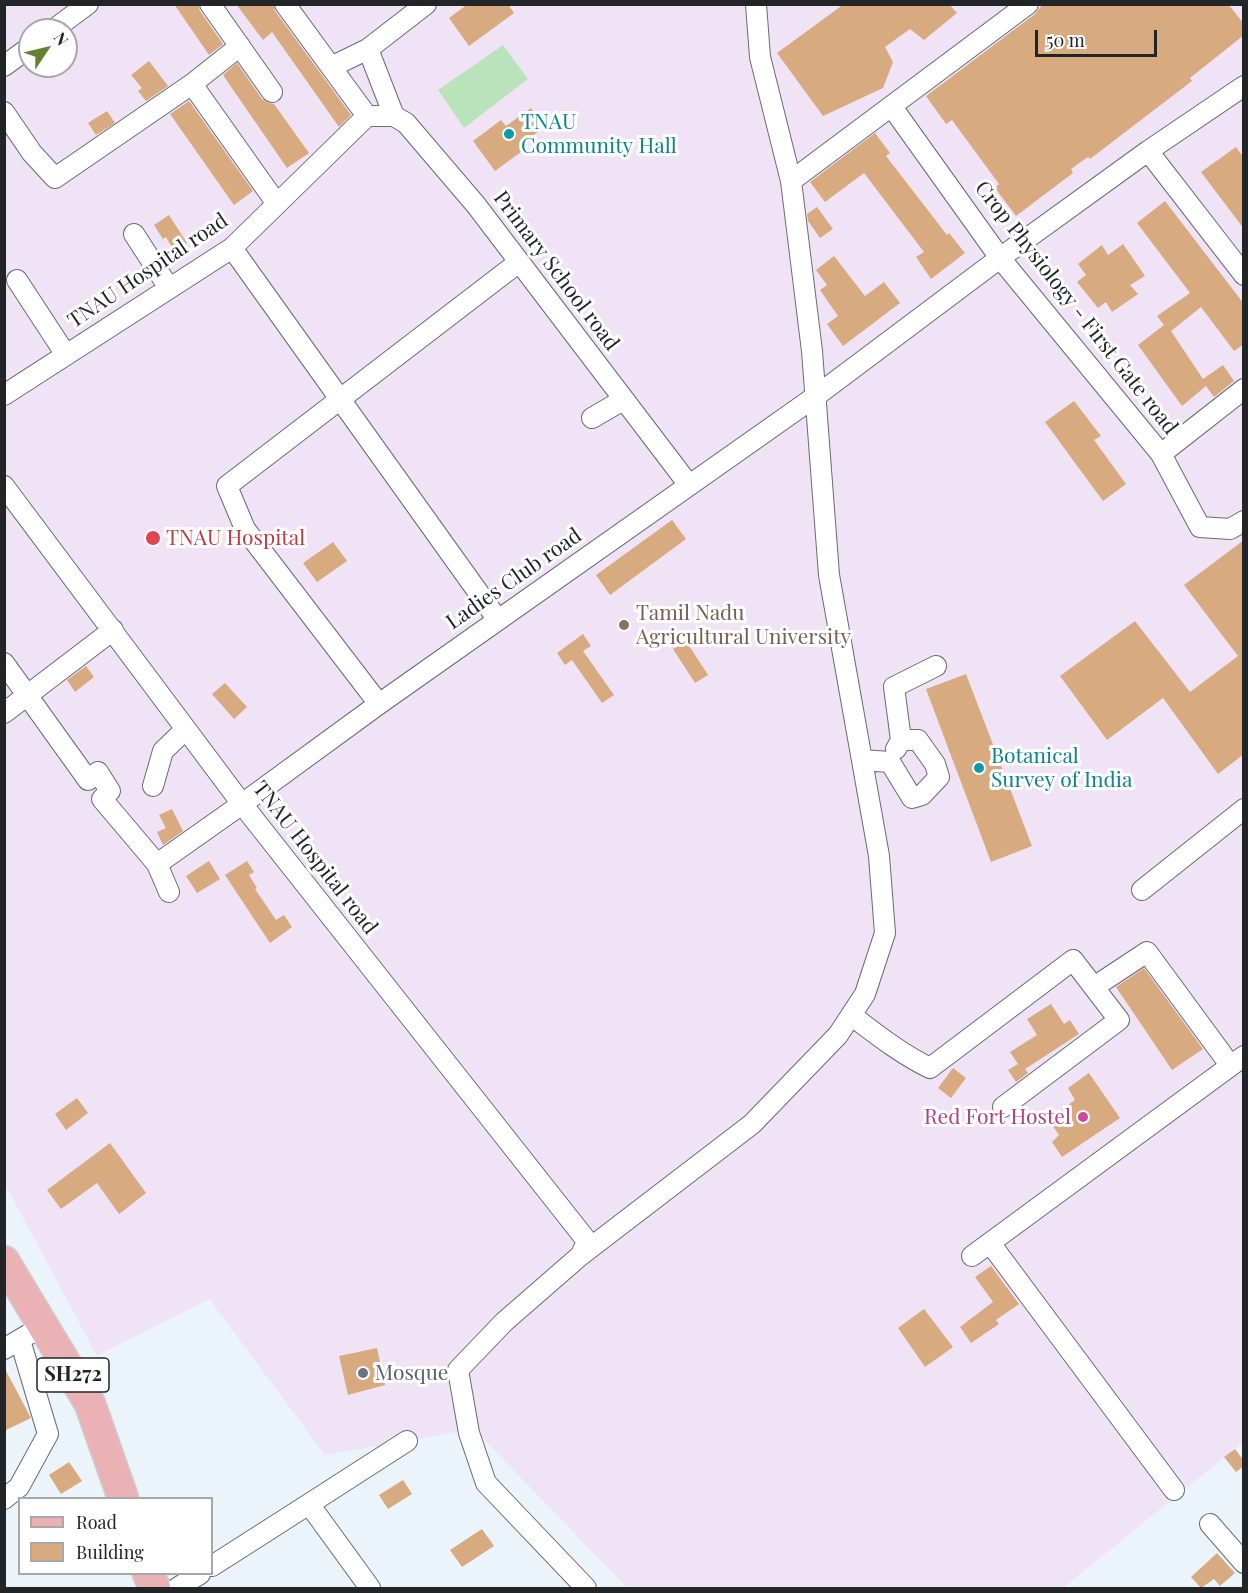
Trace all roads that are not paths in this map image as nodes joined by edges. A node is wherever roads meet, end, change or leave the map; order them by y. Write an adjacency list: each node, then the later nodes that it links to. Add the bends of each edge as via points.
1 (88, 4): 7 (street)
2 (210, 4): 8 (street)
3 (285, 4): 12 (street)
4 (426, 4): 9 (street)
5 (756, 4): 21 (street, via 760,57)
6 (1028, 4): 16 (street)
7 (69, 18)
8 (240, 46): 13 (street); 15 (street)
9 (368, 49): 12 (street); 19 (street)
10 (18, 56): 11 (street)
11 (4, 66)
12 (330, 67): 18 (street)
13 (192, 84): 17 (street, via 55,178); 22 (street)
14 (1244, 86): 20 (street, Ladies Club road)
15 (272, 92)
16 (892, 107): 21 (street); 25 (street, Crop Physiology - First Gate road)
17 (4, 112)
18 (367, 116): 19 (street); 22 (street, TNAU Hospital road)
19 (394, 116): 26 (street, Primary School road, via 406,123)
20 (1148, 151): 25 (street, Ladies Club road); 27 (street)
21 (791, 181): 33 (street)
22 (277, 204): 24 (street, TNAU Hospital road)
23 (134, 234): 29 (street)
24 (232, 248): 29 (street, TNAU Hospital road); 34 (street)
25 (1000, 258): 33 (street, Ladies Club road); 37 (street, Crop Physiology - First Gate road)
26 (519, 262): 34 (street); 35 (street, Primary School road)
27 (1244, 275)
28 (17, 280): 30 (street)
29 (169, 288): 30 (street, TNAU Hospital road)
30 (66, 355): 32 (street, TNAU Hospital road)
31 (1244, 389): 37 (street, Crop Physiology - First Gate road)
32 (4, 395)
33 (816, 396): 38 (street, Ladies Club road); 50 (street, via 829,575)
34 (340, 399): 41 (street); 46 (street, via 227,486 245,529)
35 (623, 400): 36 (street); 38 (street, Primary School road)
36 (592, 418)
37 (1161, 454): 40 (street, via 1200,527 1230,529)
38 (689, 485): 41 (street, Ladies Club road)
39 (4, 486): 42 (street, TNAU Hospital road)
40 (1244, 521)
41 (498, 620): 46 (street, Ladies Club road)
42 (112, 630): 45 (street); 48 (street, TNAU Hospital road)
43 (4, 663): 45 (street)
44 (936, 666): 49 (street, via 894,687)
45 (28, 695): 47 (street); 55 (street, via 88,780 98,772 110,791 102,799)
46 (379, 704): 53 (street, Ladies Club road)
47 (4, 713)
48 (186, 729): 52 (street, via 163,751); 53 (street, TNAU Hospital road)
49 (901, 740): 51 (street); 51 (street, via 918,740 939,777 922,795 912,798)
50 (862, 760): 51 (street); 59 (street, via 879,856 885,933 865,994)
51 (890, 762)
52 (153, 786)
53 (242, 804): 55 (street, Ladies Club road); 63 (street, TNAU Hospital road, via 587,1240)
54 (1244, 809): 56 (street)
55 (157, 864): 57 (street)
56 (1142, 890)
57 (169, 892)
58 (1094, 987): 59 (street, via 1073,960 930,1068); 60 (street, via 1147,952); 61 (street, via 1119,1020)
59 (851, 1015): 63 (street, via 838,1035 752,1124)
60 (1237, 1061): 62 (street)
61 (1003, 1107)
62 (990, 1243): 64 (street); 68 (street)
63 (581, 1255): 78 (street, via 504,1322 459,1370 469,1433 486,1484)
64 (972, 1256)
65 (4, 1261): 66 (main road, SH272)
66 (23, 1338): 69 (main road, SH272, via 90,1404); 70 (street, via 48,1434 19,1487)
67 (408, 1441): 71 (street)
68 (1174, 1490)
69 (123, 1497)
70 (4, 1499)
71 (309, 1504): 74 (street); 77 (street)
72 (1210, 1524): 73 (street)
73 (1244, 1563)
74 (213, 1565)
75 (198, 1575): 76 (street)
76 (177, 1588)
77 (370, 1588)
78 (586, 1588)

